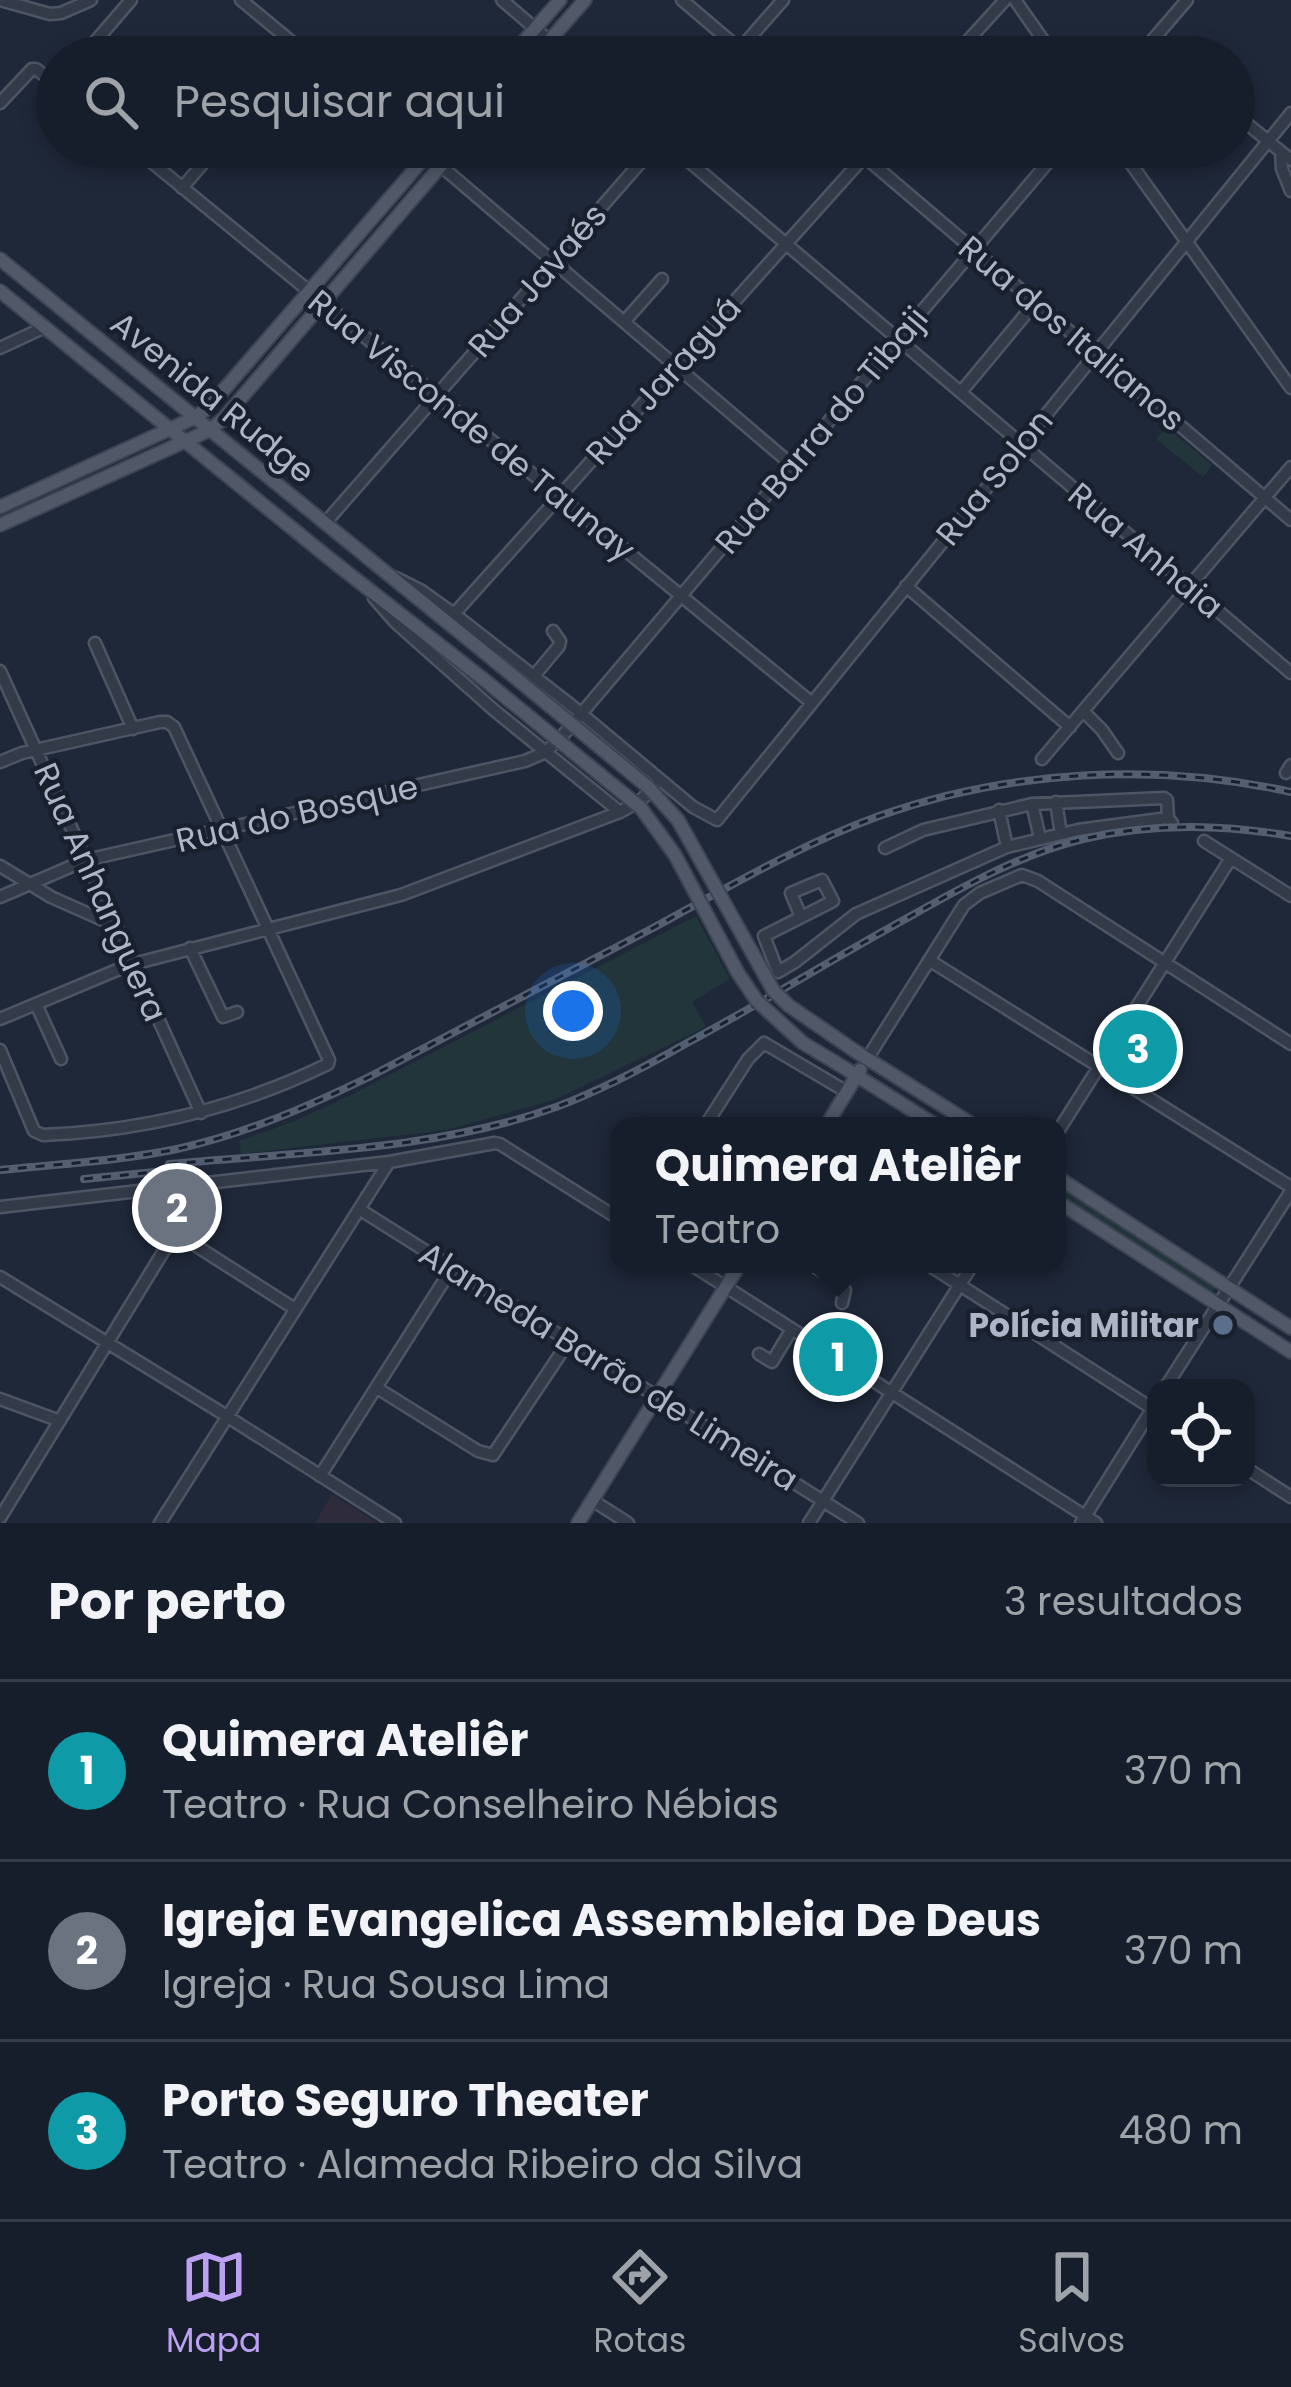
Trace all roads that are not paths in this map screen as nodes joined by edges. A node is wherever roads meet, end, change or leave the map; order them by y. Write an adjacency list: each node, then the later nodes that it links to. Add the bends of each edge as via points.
1 (0, 0): 2 (street, via 50,14)
2 (91, 0)
3 (131, 0): 14 (street)
4 (241, 0): 15 (street)
5 (502, 0): 13 (street)
6 (560, 0): 13 (main road)
7 (584, 0): 18 (main road)
8 (682, 0): 19 (street)
9 (783, 0): 20 (street)
10 (1005, 0): 21 (street)
11 (1015, 0): 22 (street)
12 (1187, 0): 23 (street)
13 (535, 28): 16 (main road); 17 (street)
14 (100, 36)
15 (281, 36)
16 (528, 36)
17 (544, 36)
18 (553, 36)
19 (721, 36)
20 (755, 36)
21 (972, 36)
22 (1040, 36)
23 (1157, 36)
24 (36, 69): 25 (street)
25 (0, 103)
26 (1291, 113): 28 (street, Rua Solon)
27 (1255, 130): 28 (street)
28 (1268, 141): 29 (street); 30 (street, Rua Solon)
29 (1286, 156): 44 (street)
30 (1255, 157)
31 (158, 168): 43 (street, Rua Visconde de Taunay)
32 (199, 168): 43 (street)
33 (411, 168): 52 (main road)
34 (439, 168): 54 (main road)
35 (443, 168): 49 (street)
36 (636, 168): 49 (street, Rua Javaés)
37 (697, 168): 45 (street, Rua Anhaia)
38 (853, 168): 45 (street, Rua Jaraguá)
39 (885, 168): 47 (street, Rua dos Italianos)
40 (1043, 168): 47 (street, Rua Barra do Tibaji)
41 (1133, 168): 46 (street)
42 (1246, 168): 46 (street, Rua Solon)
43 (182, 188): 52 (street, Rua Visconde de Taunay)
44 (1291, 191)
45 (786, 242): 57 (street, Rua Anhaia); 60 (street, Rua Jaraguá)
46 (1184, 242): 59 (street, Rua Solon); 61 (street)
47 (973, 249): 53 (street, Rua dos Italianos); 57 (street, Rua Barra do Tibaji)
48 (0, 259): 64 (main road, Avenida Rudge)
49 (554, 262): 55 (street); 63 (street, Rua Javaés)
50 (662, 279): 55 (street)
51 (0, 291): 56 (main road, Avenida Rudge)
52 (309, 292): 54 (street, Rua Visconde de Taunay); 64 (main road)
53 (1035, 303): 59 (street, Rua dos Italianos); 62 (street)
54 (322, 304): 63 (street, Rua Visconde de Taunay); 66 (main road)
55 (624, 322): 60 (street)
56 (45, 327): 58 (street); 65 (main road, Avenida Rudge)
57 (899, 338): 62 (street, Rua Anhaia); 69 (street, Rua Barra do Tibaji)
58 (0, 348)
59 (1095, 352): 68 (street, Rua Solon); 72 (street, Rua dos Italianos)
60 (675, 366): 69 (street); 71 (street, Rua Jaraguá)
61 (1291, 388)
62 (961, 392): 68 (street, Rua Anhaia)
63 (436, 396): 71 (street, Rua Visconde de Taunay); 75 (street, Rua Javaés)
64 (194, 418): 65 (main road); 66 (main road, Avenida Rudge)
65 (171, 428): 67 (main road, Avenida Rudge); 73 (main road)
66 (210, 430): 67 (main road); 75 (main road, Avenida Rudge)
67 (185, 440): 76 (main road); 78 (main road, Avenida Rudge)
68 (1021, 444): 79 (street, Rua Solon); 80 (street, Rua Anhaia)
69 (792, 465): 81 (street, Rua Barra do Tibaji)
70 (1291, 466): 72 (street)
71 (559, 496): 81 (street, Rua Visconde de Taunay); 82 (street, Rua Jaraguá)
72 (1264, 498): 74 (street, Rua dos Italianos); 80 (street)
73 (0, 507)
74 (1291, 520)
75 (326, 522): 77 (main road, Avenida Rudge)
76 (0, 525)
77 (393, 577): 82 (street, Avenida Rudge); 140 (main road, Avenida Rudge, bridge, via 667,806 773,990)
78 (366, 586): 94 (street, Avenida Rudge, via 397,623); 143 (main road, Avenida Rudge, bridge, via 641,808 757,1001)
79 (906, 586): 88 (street, Rua Solon); 91 (street)
80 (1190, 587): 86 (street, Rua Anhaia); 89 (street)
81 (680, 595): 88 (street, Rua Visconde de Taunay); 90 (street, Rua Barra do Tibaji)
82 (454, 614): 87 (street, Avenida Rudge)
83 (553, 631): 87 (street, via 560,643)
84 (95, 643): 92 (street)
85 (0, 670): 93 (street, Rua Anhanguera)
86 (1291, 673)
87 (534, 676): 90 (street, Avenida Rudge)
88 (812, 703): 106 (street, Rua Solon, via 722,816 713,820)
89 (1084, 712): 91 (street); 95 (street)
90 (581, 713): 94 (street); 98 (street, Avenida Rudge)
91 (1070, 727): 96 (street)
92 (133, 728): 93 (street); 114 (street, via 170,724)
93 (37, 750): 97 (street); 121 (street, Rua Anhanguera)
94 (546, 752): 108 (street, Avenida Rudge); 114 (street, Rua do Bosque)
95 (1118, 753)
96 (1042, 759)
97 (0, 762)
98 (662, 780): 106 (street, Avenida Rudge); 108 (street)
99 (1112, 798): 100 (street); 101 (street); 111 (street)
100 (1130, 798): 102 (street); 110 (street)
101 (1095, 799): 103 (street); 112 (street)
102 (1150, 799): 109 (street); 109 (street, via 1167,800 1170,820)
103 (1073, 801): 104 (street); 113 (street)
104 (1056, 802): 105 (street); 115 (street)
105 (1032, 804): 107 (street); 116 (street)
106 (693, 807)
107 (999, 810): 118 (street); 119 (street)
108 (620, 812): 130 (street, via 411,892)
109 (1153, 819): 110 (street)
110 (1132, 821): 111 (street)
111 (1116, 824): 112 (street)
112 (1100, 826): 113 (street)
113 (1078, 830): 115 (street)
114 (220, 831): 121 (street, Rua do Bosque); 130 (street)
115 (1061, 834): 116 (street)
116 (1040, 838): 118 (street)
117 (1204, 841): 120 (street)
118 (1006, 847): 128 (street, via 856,914 778,972 764,936)
119 (885, 848)
120 (1231, 858): 125 (street); 134 (street)
121 (86, 860): 123 (street, Rua do Bosque); 129 (street, Rua Anhanguera)
122 (0, 866): 124 (street)
123 (53, 873): 124 (street, Rua do Bosque); 127 (street, via 45,884)
124 (28, 884): 126 (street, Rua do Bosque); 127 (street)
125 (1291, 896)
126 (0, 897)
127 (51, 897): 129 (street)
128 (801, 917)
129 (116, 926): 133 (street, Rua Anhanguera)
130 (267, 929): 131 (street); 145 (street, via 328,1064)
131 (190, 948): 133 (street); 136 (street, via 223,1017)
132 (929, 960): 134 (street, via 964,905 1022,875); 140 (street); 142 (street)
133 (133, 963): 135 (street); 145 (street, Rua Anhanguera)
134 (1164, 963): 138 (street); 142 (street)
135 (36, 1004): 137 (street); 141 (street)
136 (237, 1012)
137 (0, 1019)
138 (1291, 1044)
139 (0, 1050): 145 (street, via 35,1133)
140 (861, 1055): 143 (main road); 149 (main road, Avenida Rudge)
141 (61, 1059)
142 (1099, 1067): 150 (street); 154 (street)
143 (856, 1076): 144 (main road); 148 (main road, Avenida Rudge)
144 (847, 1092): 146 (street, via 762,1044); 147 (main road)
145 (201, 1113)
146 (713, 1117)
147 (832, 1117)
148 (922, 1117)
149 (961, 1117)
150 (1066, 1119)
151 (389, 1162): 152 (street); 157 (street); 158 (street, via 500,1144)
152 (206, 1183): 155 (street); 159 (street)
153 (1066, 1184): 169 (main road)
154 (1291, 1189): 169 (street)
155 (0, 1207)
156 (1066, 1207): 171 (main road)
157 (359, 1209): 160 (street, Alameda Barão de Limeira); 172 (street)
158 (610, 1213)
159 (176, 1233): 172 (street); 176 (street)
160 (452, 1268): 175 (street, Alameda Barão de Limeira); 182 (street)
161 (704, 1273): 168 (street)
162 (734, 1273): 168 (main road)
163 (824, 1273): 170 (street, via 842,1285)
164 (941, 1273): 167 (street)
165 (967, 1273): 167 (street)
166 (0, 1277): 176 (street)
167 (960, 1285): 183 (street); 186 (street)
168 (725, 1287): 174 (street); 184 (main road)
169 (1228, 1288): 171 (street); 173 (main road)
170 (842, 1303)
171 (1218, 1304): 177 (main road); 181 (street)
172 (295, 1309): 187 (street)
173 (1291, 1328)
174 (792, 1329): 179 (street); 183 (street)
175 (568, 1342): 182 (street, via 494,1455); 184 (street, Alameda Barão de Limeira)
176 (108, 1345): 187 (street); 189 (street)
177 (1291, 1352)
178 (759, 1354): 179 (street)
179 (772, 1362): 180 (street)
180 (761, 1378)
181 (1171, 1379)
182 (377, 1388): 191 (street)
183 (892, 1393): 194 (street); 196 (street)
184 (657, 1397): 193 (main road); 194 (street, Alameda Barão de Limeira)
185 (0, 1399): 189 (street)
186 (1147, 1402)
187 (226, 1416): 191 (street); 197 (street)
188 (1147, 1420): 196 (street)
189 (60, 1421): 195 (street)
190 (1255, 1474): 192 (street)
191 (320, 1476): 198 (street)
192 (1291, 1497)
193 (592, 1500): 199 (main road); 200 (street)
194 (823, 1501): 201 (street); 202 (street, Alameda Barão de Limeira)
195 (0, 1518)
196 (1087, 1521)
197 (160, 1523)
198 (395, 1523)
199 (578, 1523)
200 (628, 1523)
201 (809, 1523)
202 (858, 1523)

